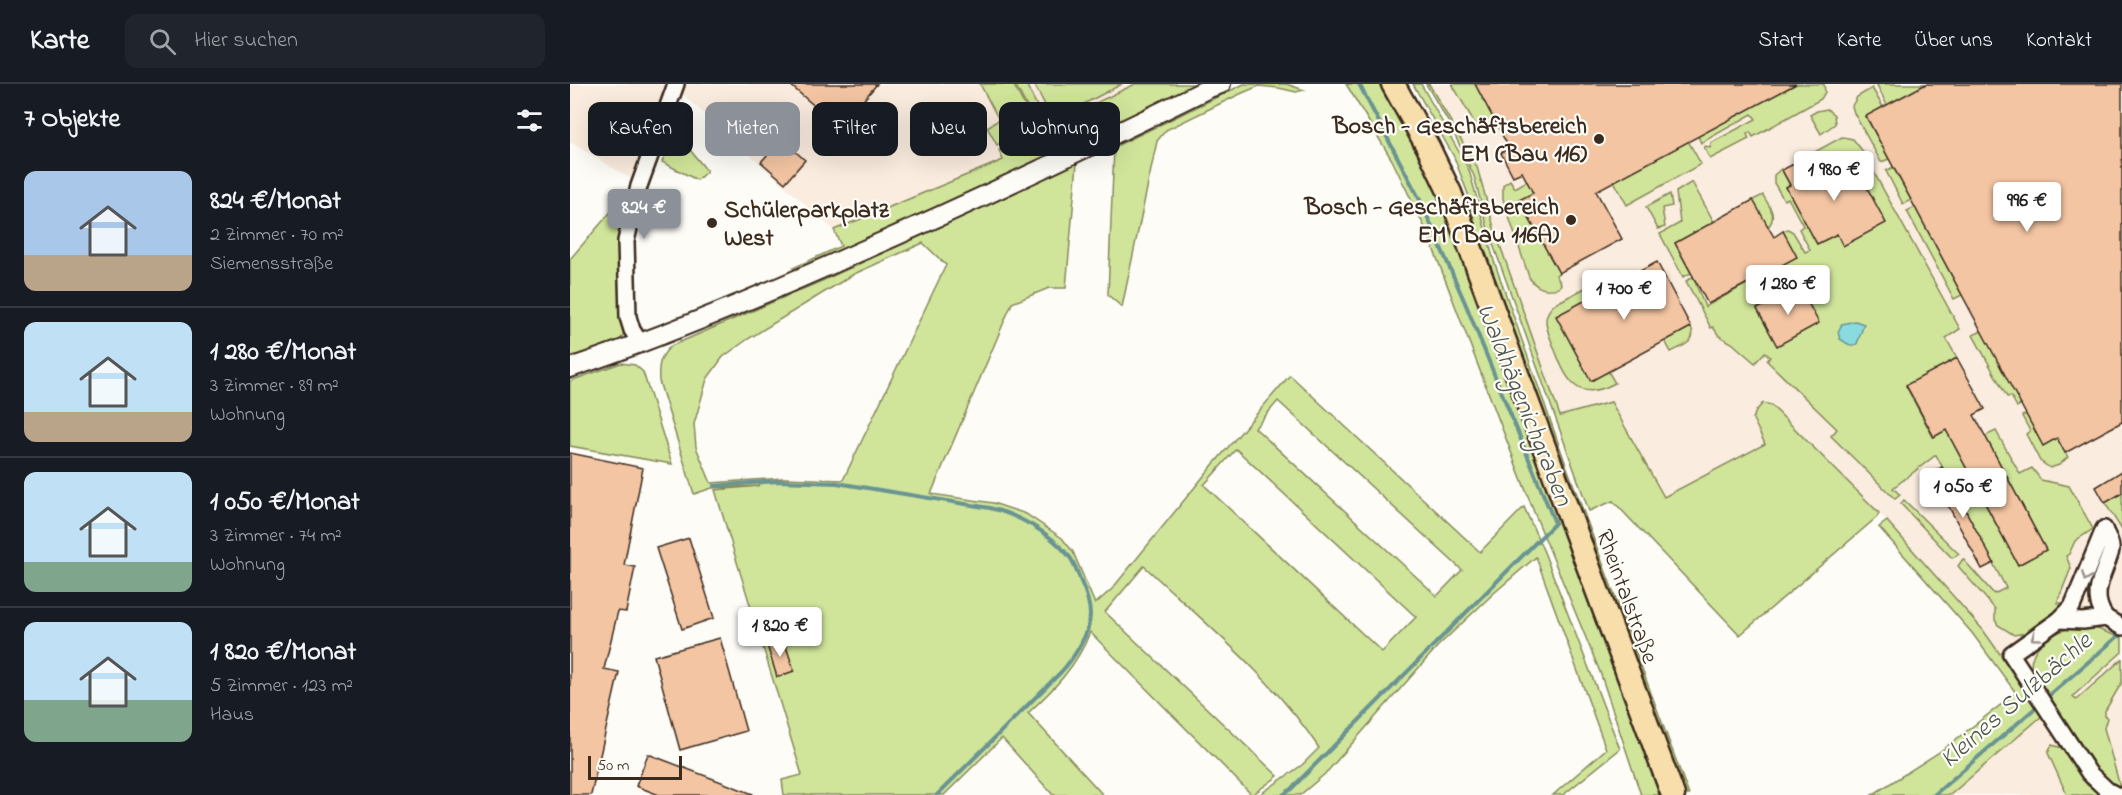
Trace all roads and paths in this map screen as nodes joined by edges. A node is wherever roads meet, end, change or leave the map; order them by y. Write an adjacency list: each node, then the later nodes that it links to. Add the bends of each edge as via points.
1 (676, 84): 4 (street, via 626,241 630,323)
2 (1393, 84): 8 (main road, Rheintalstraße, via 1450,193)
3 (1215, 85): 4 (street, via 930,222)
4 (641, 344): 5 (street)
5 (570, 368)
6 (2059, 620): 7 (street); 7 (street, one-way to 6, via 2100,609 2097,597 2111,549 2104,529 2072,607); 9 (street, one-way to 9, via 2011,654 2089,773)
7 (2114, 622)
8 (1673, 795)
9 (2116, 795)

